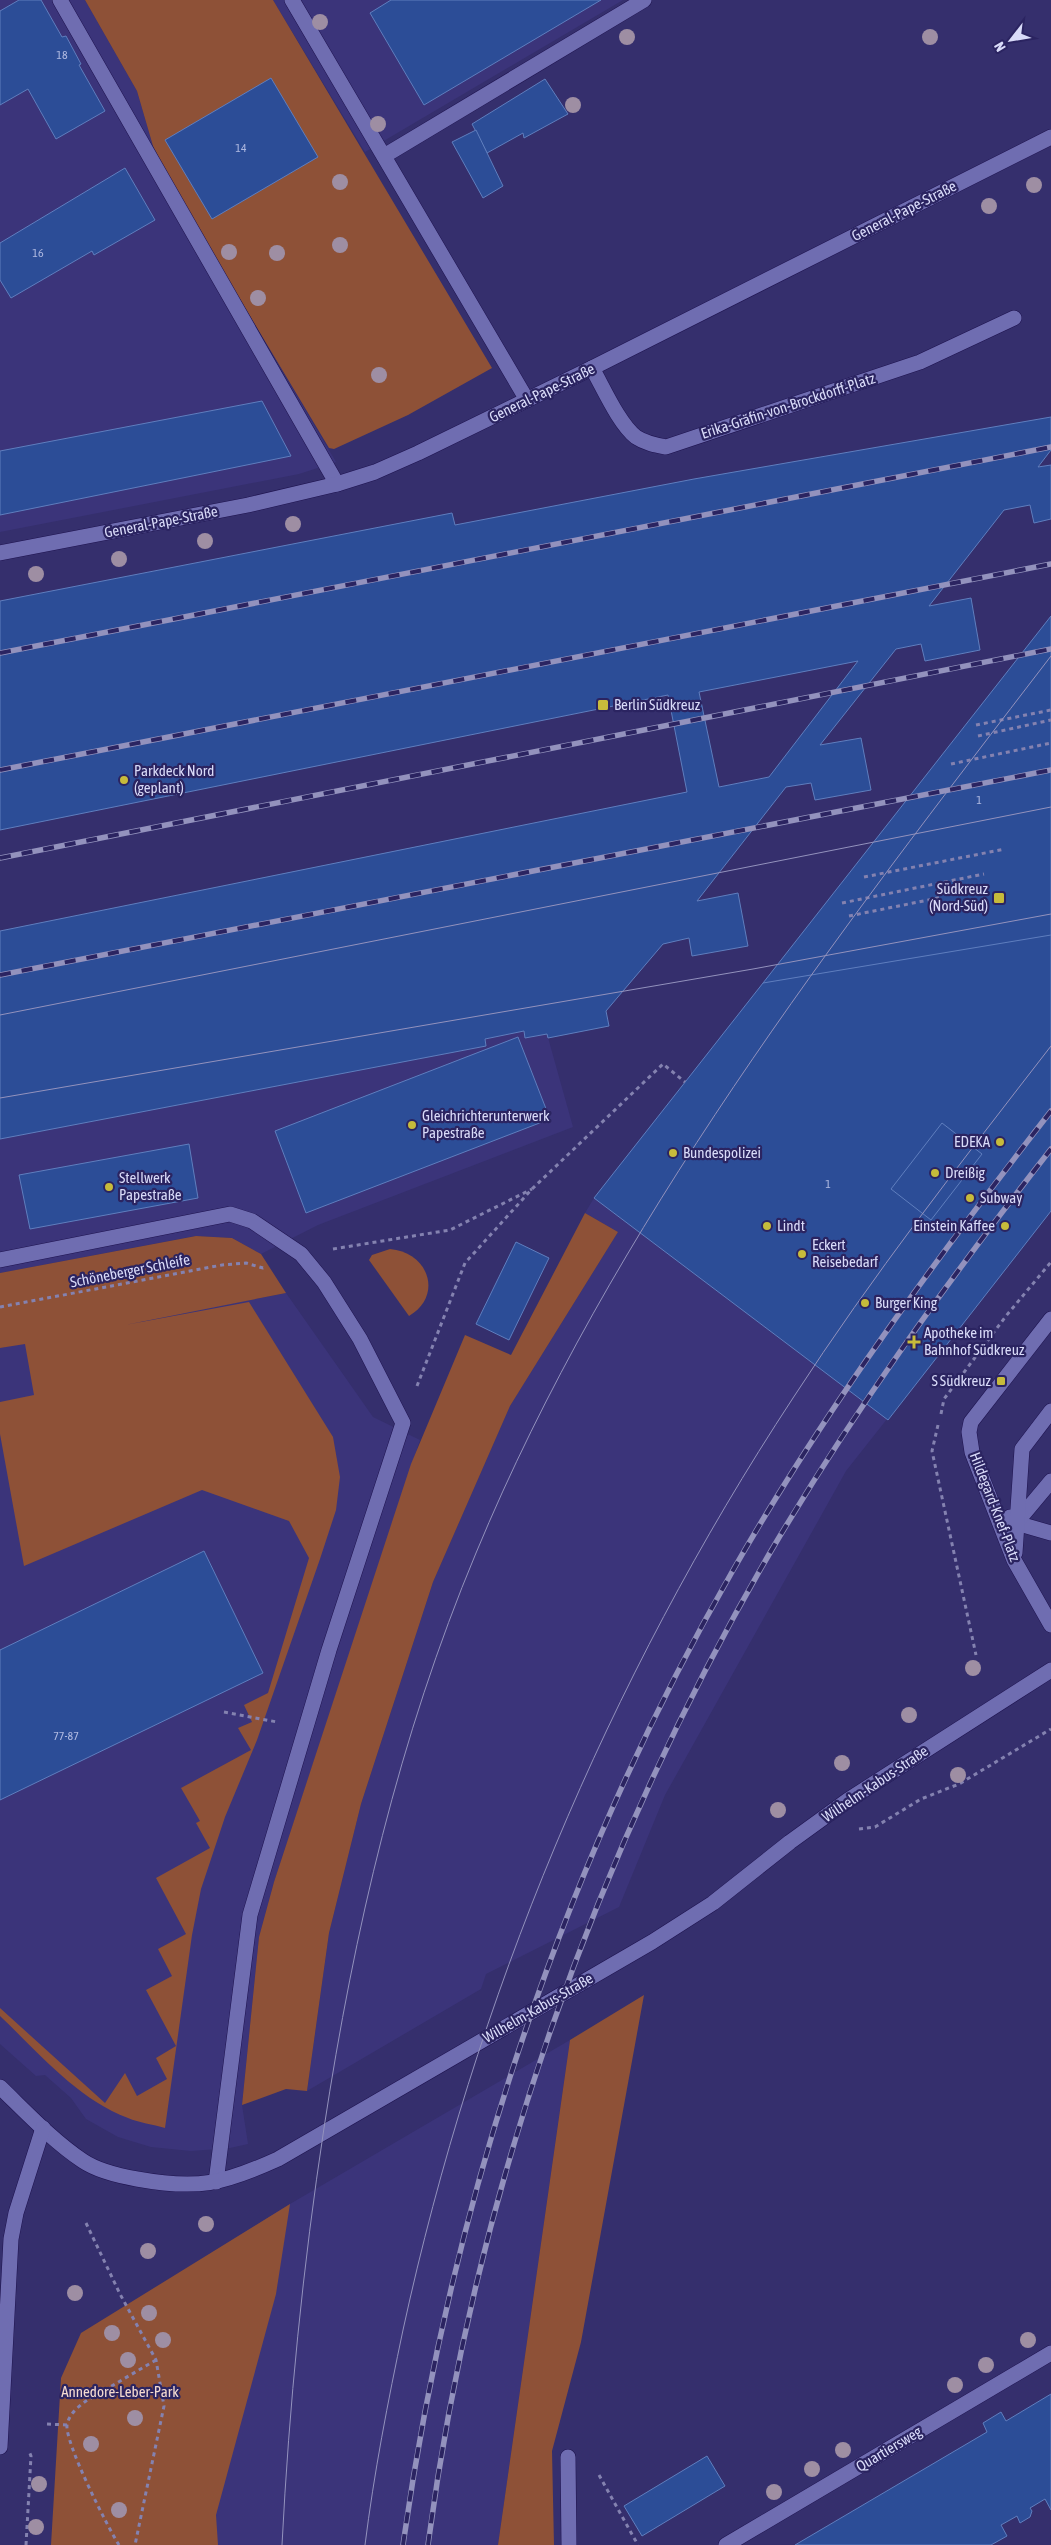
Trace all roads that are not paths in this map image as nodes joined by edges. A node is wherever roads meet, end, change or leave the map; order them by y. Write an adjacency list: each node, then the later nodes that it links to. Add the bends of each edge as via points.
1 (60, 0): 9 (street)
2 (292, 0): 5 (street)
3 (644, 0): 5 (street)
4 (1051, 137): 7 (street, General-Pape-Straße)
5 (384, 156): 8 (street)
6 (1014, 318): 7 (street, Erika-Gräfin-von-Brockdorff-Platz, via 920,362 666,447 650,444 636,436 614,408)
7 (592, 368): 8 (street, General-Pape-Straße)
8 (526, 400): 9 (street, General-Pape-Straße, via 418,453)
9 (337, 484): 10 (street, General-Pape-Straße)
10 (0, 554)
11 (0, 1260): 23 (street, via 230,1214 252,1221 301,1254 324,1282 360,1338 403,1423 329,1650 250,1915)
12 (1051, 1319): 15 (street, Hildegard-Knef-Platz, via 971,1422 972,1452)
13 (1051, 1411): 16 (street, via 1022,1450)
14 (1051, 1481): 16 (street)
15 (991, 1496): 16 (street); 18 (street, Hildegard-Knef-Platz)
16 (1016, 1524): 17 (street); 18 (street)
17 (1051, 1533)
18 (1014, 1560): 19 (street, Hildegard-Knef-Platz)
19 (1051, 1625)
20 (1051, 1670): 23 (street, Wilhelm-Kabus-Straße, via 848,1800 713,1903 652,1942 278,2159 240,2176)
21 (0, 2088): 22 (street, Wilhelm-Kabus-Straße)
22 (43, 2128): 23 (street, Wilhelm-Kabus-Straße, via 83,2161 126,2177 171,2185); 24 (street, via 14,2222)
23 (216, 2182)
24 (3, 2343): 26 (street)
25 (1051, 2353): 29 (street, Quartiersweg)
26 (0, 2447)
27 (568, 2457): 28 (street)
28 (568, 2545)
29 (726, 2545)

